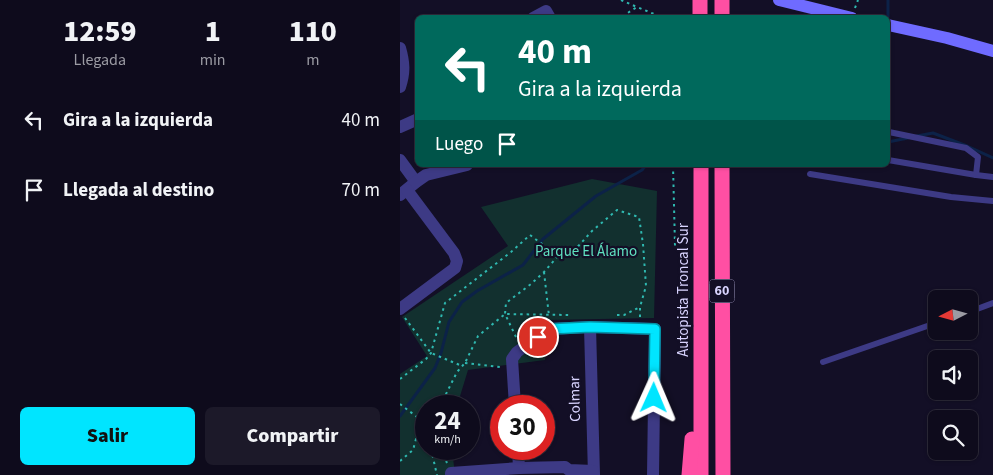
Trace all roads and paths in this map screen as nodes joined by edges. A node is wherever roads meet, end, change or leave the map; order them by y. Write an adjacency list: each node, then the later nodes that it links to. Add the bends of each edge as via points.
1 (621, 0): 5 (path)
2 (700, 0): 10 (highway)
3 (722, 0): 11 (highway)
4 (783, 0): 12 (main road)
5 (637, 7): 8 (path); 9 (path)
6 (539, 15): 7 (street, via 546,11)
7 (548, 15)
8 (626, 15)
9 (657, 15)
10 (700, 15)
11 (722, 15)
12 (840, 15)
13 (890, 25): 15 (main road)
14 (400, 48): 16 (street, via 404,69)
15 (993, 51)
16 (400, 86)
17 (415, 120): 18 (street)
18 (400, 126)
19 (890, 132): 27 (lane, via 966,148 978,157)
20 (400, 160): 29 (street)
21 (890, 160): 27 (lane)
22 (460, 167): 29 (street, via 426,176)
23 (673, 167): 31 (path)
24 (700, 167): 41 (highway, Autopista Troncal Sur / 60)
25 (722, 167): 52 (highway, 60)
26 (810, 174): 30 (lane)
27 (976, 175): 28 (lane)
28 (993, 177)
29 (408, 189): 37 (street, via 457,261 454,268)
30 (993, 201)
31 (675, 246)
32 (558, 256): 33 (path); 35 (path, via 572,253 617,210 639,217 646,286); 43 (path, via 530,235 445,303)
33 (544, 272): 40 (path); 42 (path, via 506,303 505,314)
34 (993, 303): 36 (lane)
35 (640, 307)
36 (978, 309)
37 (403, 313): 43 (path)
38 (928, 326): 44 (lane)
39 (590, 327): 40 (street); 59 (street, Colmar); 62 (street, via 655,329)
40 (550, 329): 42 (street)
41 (700, 340): 63 (highway); 64 (highway, Autopista Troncal Sur / 60)
42 (522, 348): 47 (street, via 512,359)
43 (431, 353): 46 (path); 48 (path)
44 (823, 362)
45 (465, 363): 47 (path)
46 (462, 366)
47 (513, 368): 49 (street)
48 (400, 379)
49 (514, 395)
50 (400, 404): 51 (path)
51 (415, 415)
52 (723, 417): 65 (highway, 60); 66 (highway)
53 (415, 443): 57 (path, via 413,450)
54 (434, 460): 61 (path)
55 (445, 460): 60 (path)
56 (519, 460): 58 (street)
57 (400, 461)
58 (519, 468): 59 (street, via 565,467); 60 (street)
59 (593, 473)
60 (451, 474)
61 (437, 475)
62 (653, 475)
63 (689, 475)
64 (701, 475)
65 (723, 475)
66 (732, 475)

